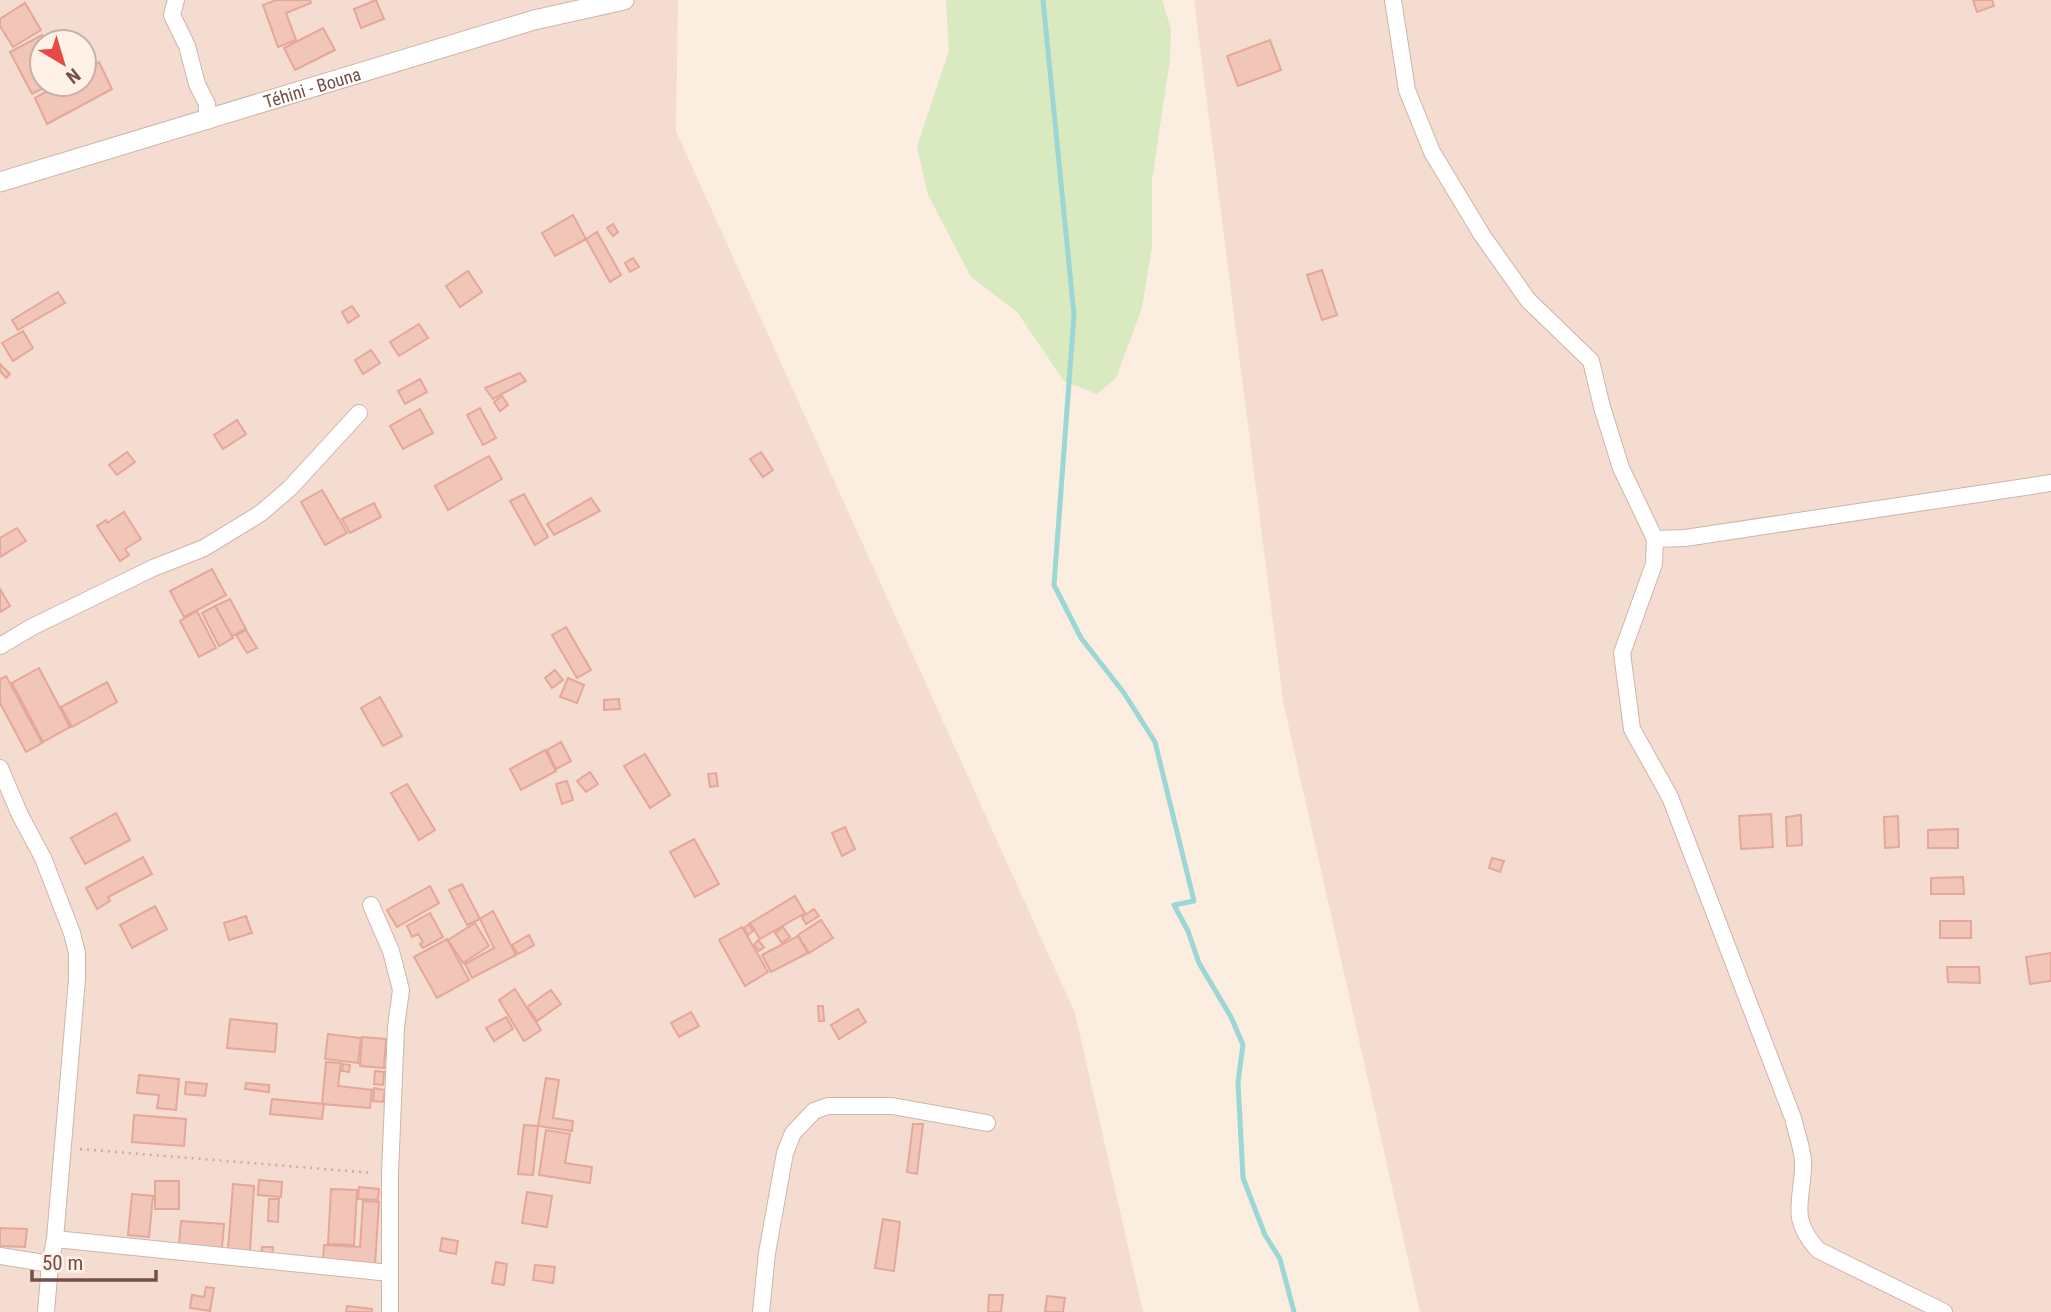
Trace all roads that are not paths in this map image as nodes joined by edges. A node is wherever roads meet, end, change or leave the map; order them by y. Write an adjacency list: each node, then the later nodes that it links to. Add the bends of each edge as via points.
1 (176, 0): 4 (street, via 172,15 187,46)
2 (624, 0): 4 (street, Téhini - Bouna, via 534,20)
3 (1393, 0): 8 (street, via 1406,89 1432,152 1528,300 1591,361 1621,468)
4 (207, 121): 5 (street, Téhini - Bouna)
5 (0, 182)
6 (359, 413): 9 (street, via 261,513 204,548 153,568)
7 (2051, 483): 8 (street)
8 (1655, 539): 20 (street, via 1654,564 1622,653 1632,729 1670,797 1793,1118 1803,1160 1799,1211 1804,1234 1818,1250)
9 (0, 646)
10 (0, 768): 13 (street, via 43,858 77,953)
11 (371, 905): 16 (street, via 391,951 401,990 390,1174)
12 (987, 1123): 19 (street, via 892,1106 828,1106 814,1111 793,1132 785,1153)
13 (55, 1239): 15 (street); 16 (street)
14 (0, 1256): 15 (street)
15 (50, 1264): 17 (street)
16 (390, 1273): 18 (street)
17 (46, 1312)
18 (390, 1312)
19 (761, 1312)
20 (1944, 1312)

